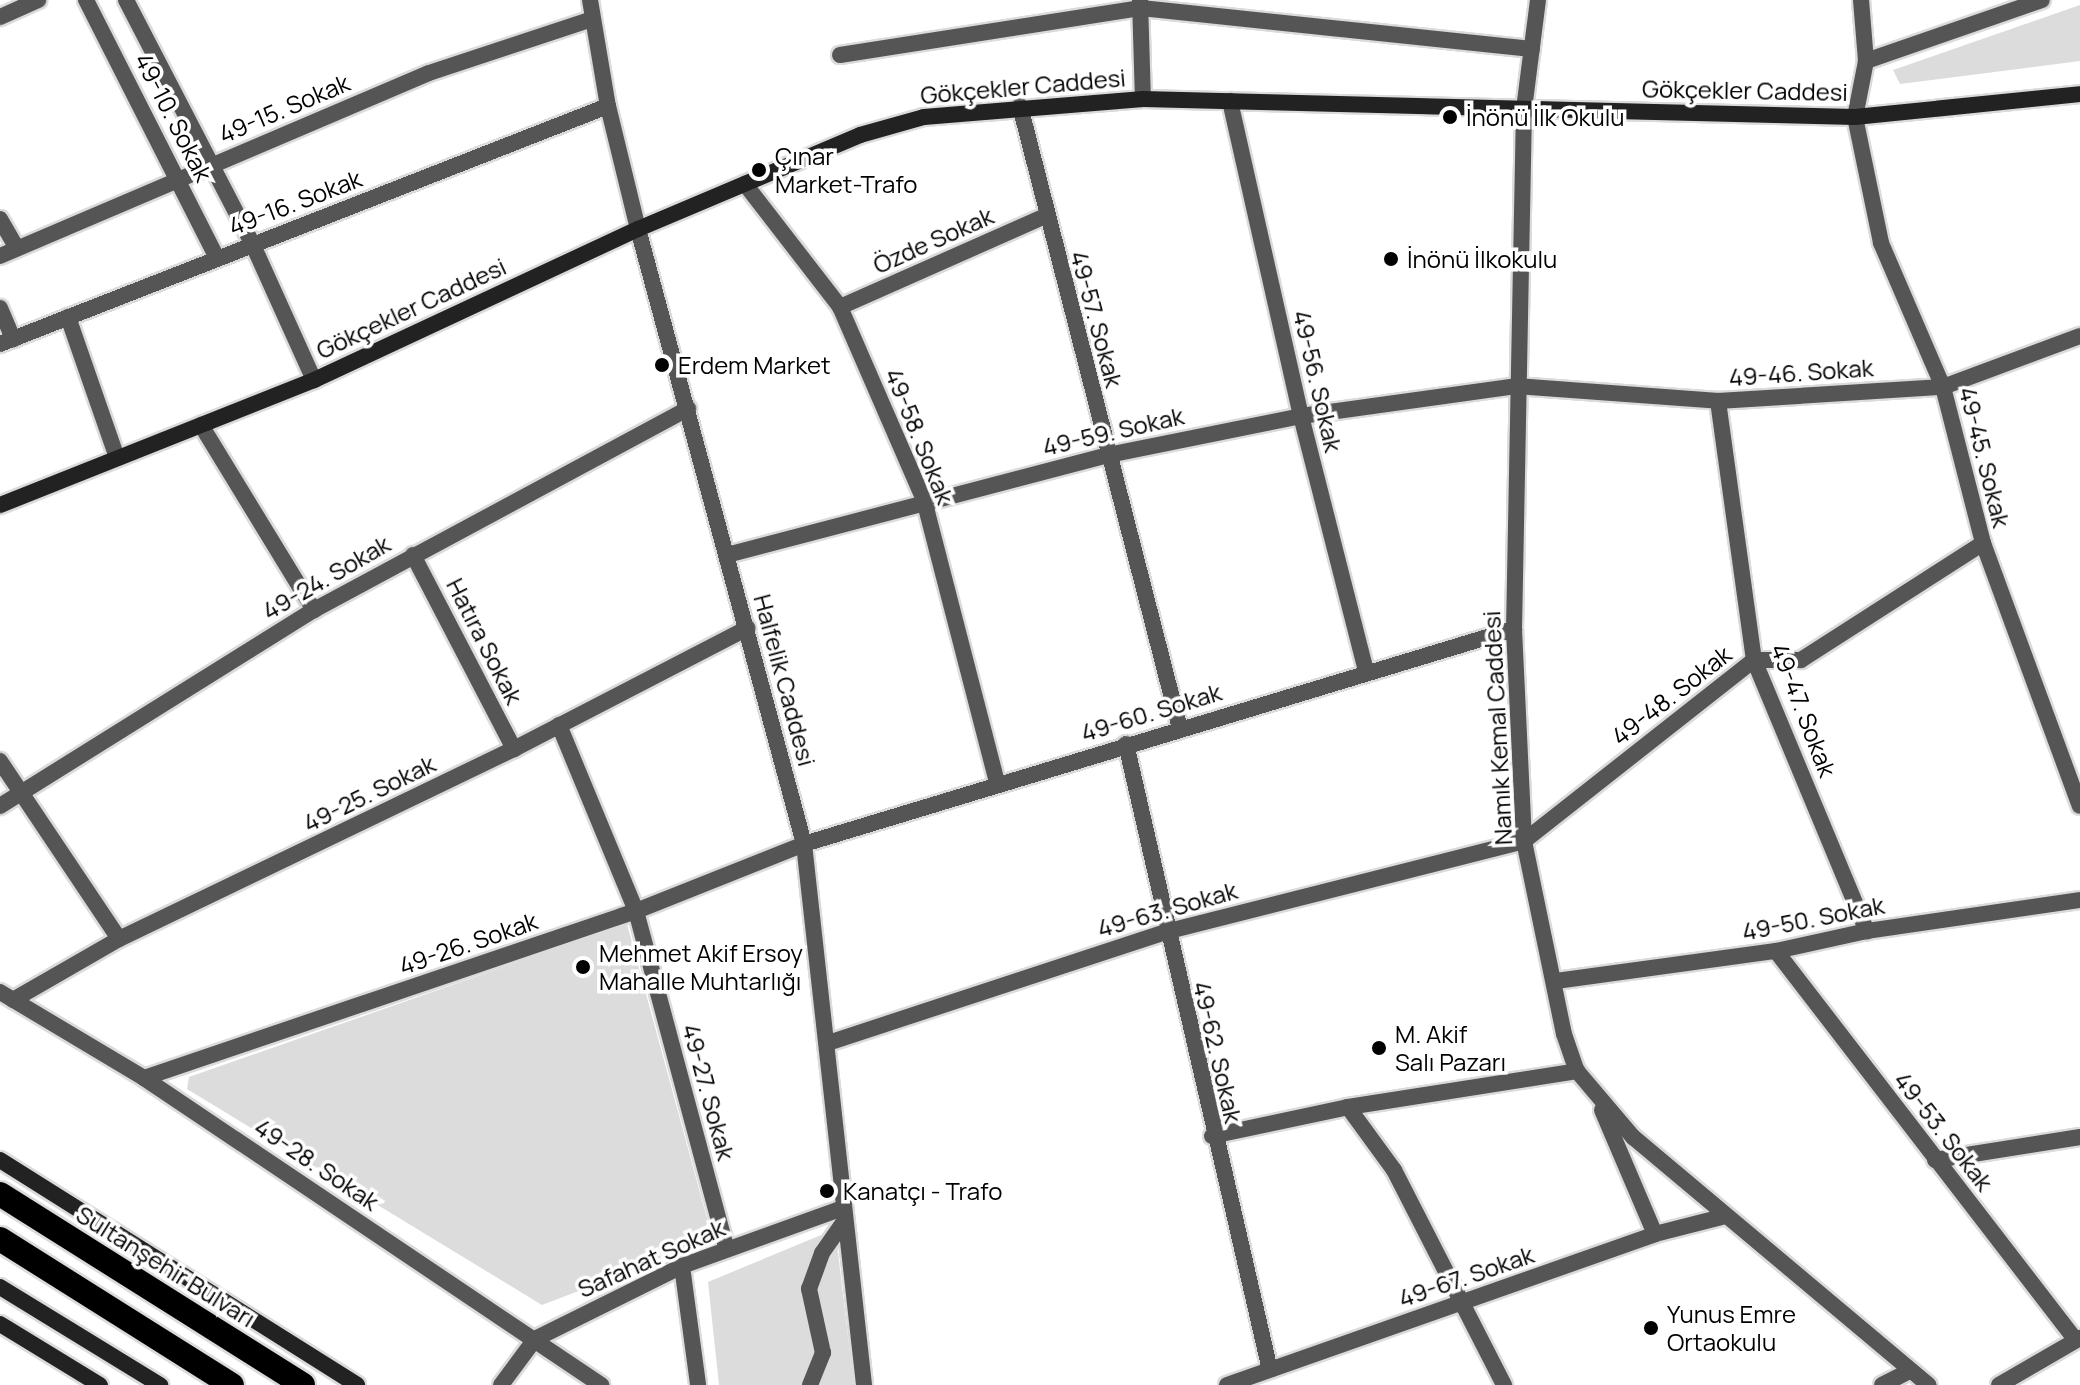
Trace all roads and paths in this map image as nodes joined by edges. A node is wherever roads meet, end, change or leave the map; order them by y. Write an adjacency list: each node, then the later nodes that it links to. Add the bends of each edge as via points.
1 (38, 0): 9 (street)
2 (86, 0): 22 (street, 49-10. Sokak)
3 (126, 0): 21 (street, 49-10. Sokak)
4 (590, 0): 10 (street, Halfelik Caddesi)
5 (1538, 0): 11 (street, Namık Kemal Caddesi)
6 (1861, 0): 13 (street)
7 (2042, 0): 13 (street)
8 (1141, 4): 11 (street); 12 (street); 15 (street)
9 (0, 17)
10 (592, 19): 17 (street, Halfelik Caddesi); 21 (street, 49-15. Sokak, via 429,73)
11 (1532, 49): 19 (street, Namık Kemal Caddesi)
12 (840, 55)
13 (1866, 61): 20 (street)
14 (2080, 94): 20 (main road, Gökçekler Caddesi)
15 (1143, 99): 16 (main road, Gökçekler Caddesi); 18 (main road, Gökçekler Caddesi)
16 (1230, 101): 19 (main road, Gökçekler Caddesi); 41 (street, 49-56. Sokak)
17 (608, 106): 26 (street, Halfelik Caddesi); 27 (street, 49-16. Sokak)
18 (1020, 106): 23 (main road, Gökçekler Caddesi, via 899,124); 24 (street, 49-57. Sokak)
19 (1524, 109): 20 (main road, Gökçekler Caddesi); 37 (street, Namık Kemal Caddesi)
20 (1855, 117): 38 (street, 49-45. Sokak, via 1881,243)
21 (212, 164): 22 (street, 49-15. Sokak); 27 (street, 49-10. Sokak)
22 (179, 178): 28 (street, 49-15. Sokak); 30 (street, 49-10. Sokak)
23 (745, 184): 26 (main road, Gökçekler Caddesi); 31 (street, 49-58. Sokak)
24 (1045, 216): 31 (street, Özde Sokak); 43 (street, 49-57. Sokak)
25 (0, 219): 28 (street)
26 (638, 229): 36 (main road, Gökçekler Caddesi); 40 (street, Halfelik Caddesi)
27 (253, 245): 30 (street, 49-16. Sokak); 36 (street, 49-10. Sokak)
28 (17, 249): 29 (street, 49-15. Sokak)
29 (0, 256)
30 (217, 258): 33 (street, 49-16. Sokak)
31 (840, 307): 45 (street, 49-58. Sokak)
32 (0, 308): 35 (street)
33 (68, 317): 35 (street, 49-16. Sokak); 44 (street)
34 (2080, 336): 38 (street, 49-46. Sokak)
35 (6, 341)
36 (314, 380): 42 (main road, Gökçekler Caddesi)
37 (1516, 386): 39 (street, 49-46. Sokak); 41 (street, 49-59. Sokak); 52 (street, Namık Kemal Caddesi)
38 (1943, 387): 39 (street, 49-46. Sokak); 47 (street, 49-45. Sokak)
39 (1718, 401): 53 (street, 49-47. Sokak)
40 (688, 409): 48 (street, 49-24. Sokak); 49 (street, Halfelik Caddesi)
41 (1301, 416): 43 (street, 49-59. Sokak); 54 (street, 49-56. Sokak)
42 (201, 425): 44 (main road, Gökçekler Caddesi); 50 (street)
43 (1108, 455): 45 (street, 49-59. Sokak); 56 (street, 49-57. Sokak)
44 (117, 458): 46 (main road, Gökçekler Caddesi)
45 (924, 500): 49 (street, 49-59. Sokak); 60 (street, 49-58. Sokak)
46 (0, 505)
47 (1983, 543): 53 (street, 49-48. Sokak, via 1801,660); 63 (street, 49-45. Sokak)
48 (413, 555): 50 (street, 49-24. Sokak); 58 (street, Hatıra Sokak)
49 (727, 555): 51 (street, Halfelik Caddesi)
50 (314, 610): 61 (street, 49-24. Sokak)
51 (747, 628): 55 (street, 49-25. Sokak); 65 (street, Halfelik Caddesi)
52 (1514, 629): 54 (street, 49-60. Sokak); 64 (street, Namık Kemal Caddesi)
53 (1754, 660): 64 (street, 49-48. Sokak); 68 (street, 49-47. Sokak)
54 (1366, 671): 56 (street, 49-60. Sokak)
55 (559, 725): 58 (street, 49-25. Sokak); 67 (street, 49-27. Sokak)
56 (1180, 729): 57 (street, 49-60. Sokak)
57 (1126, 744): 60 (street, 49-60. Sokak); 69 (street, 49-62. Sokak)
58 (514, 749): 70 (street, 49-25. Sokak)
59 (0, 761): 61 (street)
60 (997, 783): 65 (street, 49-60. Sokak)
61 (22, 795): 62 (street, 49-24. Sokak); 70 (street)
62 (0, 806)
63 (2080, 806)
64 (1524, 841): 69 (street, 49-63. Sokak); 72 (street, Namık Kemal Caddesi)
65 (804, 844): 67 (street, 49-26. Sokak); 74 (street, Halfelik Caddesi)
66 (2080, 900): 68 (street, 49-50. Sokak)
67 (636, 911): 76 (street, 49-26. Sokak); 88 (street, 49-27. Sokak)
68 (1867, 931): 71 (street, 49-50. Sokak)
69 (1165, 932): 74 (street, 49-63. Sokak); 79 (street, 49-62. Sokak)
70 (119, 939): 73 (street, 49-25. Sokak)
71 (1776, 951): 72 (street, 49-50. Sokak); 82 (street, 49-53. Sokak)
72 (1556, 981): 75 (street, Namık Kemal Caddesi)
73 (6, 996): 76 (street, 49-28. Sokak)
74 (828, 1043): 84 (street, Halfelik Caddesi)
75 (1577, 1071): 77 (street, Namık Kemal Caddesi); 78 (street)
76 (144, 1078): 94 (street, 49-28. Sokak)
77 (1596, 1097): 85 (street, Namık Kemal Caddesi); 86 (street)
78 (1348, 1107): 79 (street); 91 (street, via 1394,1170)
79 (1212, 1136): 95 (street, 49-62. Sokak)
80 (2080, 1137): 82 (street)
81 (0, 1160): 101 (main road)
82 (1935, 1160): 93 (street, 49-53. Sokak)
83 (0, 1194): 100 (highway, Sultanşehir Bulvarı)
84 (843, 1215): 88 (street, Safahat Sokak); 105 (street, via 809,1289 823,1353); 106 (street, Halfelik Caddesi)
85 (1722, 1217): 86 (street, 49-67. Sokak); 96 (street, Namık Kemal Caddesi)
86 (1655, 1234): 91 (street, 49-67. Sokak)
87 (0, 1239): 99 (highway)
88 (726, 1248): 89 (street, Safahat Sokak)
89 (682, 1266): 94 (street, Safahat Sokak); 104 (street)
90 (0, 1287): 98 (main road)
91 (1458, 1304): 95 (street, 49-67. Sokak); 108 (street)
92 (0, 1324): 97 (main road)
93 (2078, 1338): 111 (street)
94 (535, 1339): 102 (street, Safahat Sokak); 103 (street, 49-28. Sokak)
95 (1270, 1370): 107 (street, 49-67. Sokak)
96 (1909, 1371): 109 (street); 110 (street, Namık Kemal Caddesi)
97 (100, 1385)
98 (160, 1385)
99 (232, 1385)
100 (303, 1385)
101 (357, 1385)
102 (501, 1385)
103 (601, 1385)
104 (698, 1385)
105 (810, 1385)
106 (864, 1385)
107 (1227, 1385)
108 (1504, 1385)
109 (1882, 1385)
110 (1929, 1385)
111 (1999, 1385)

